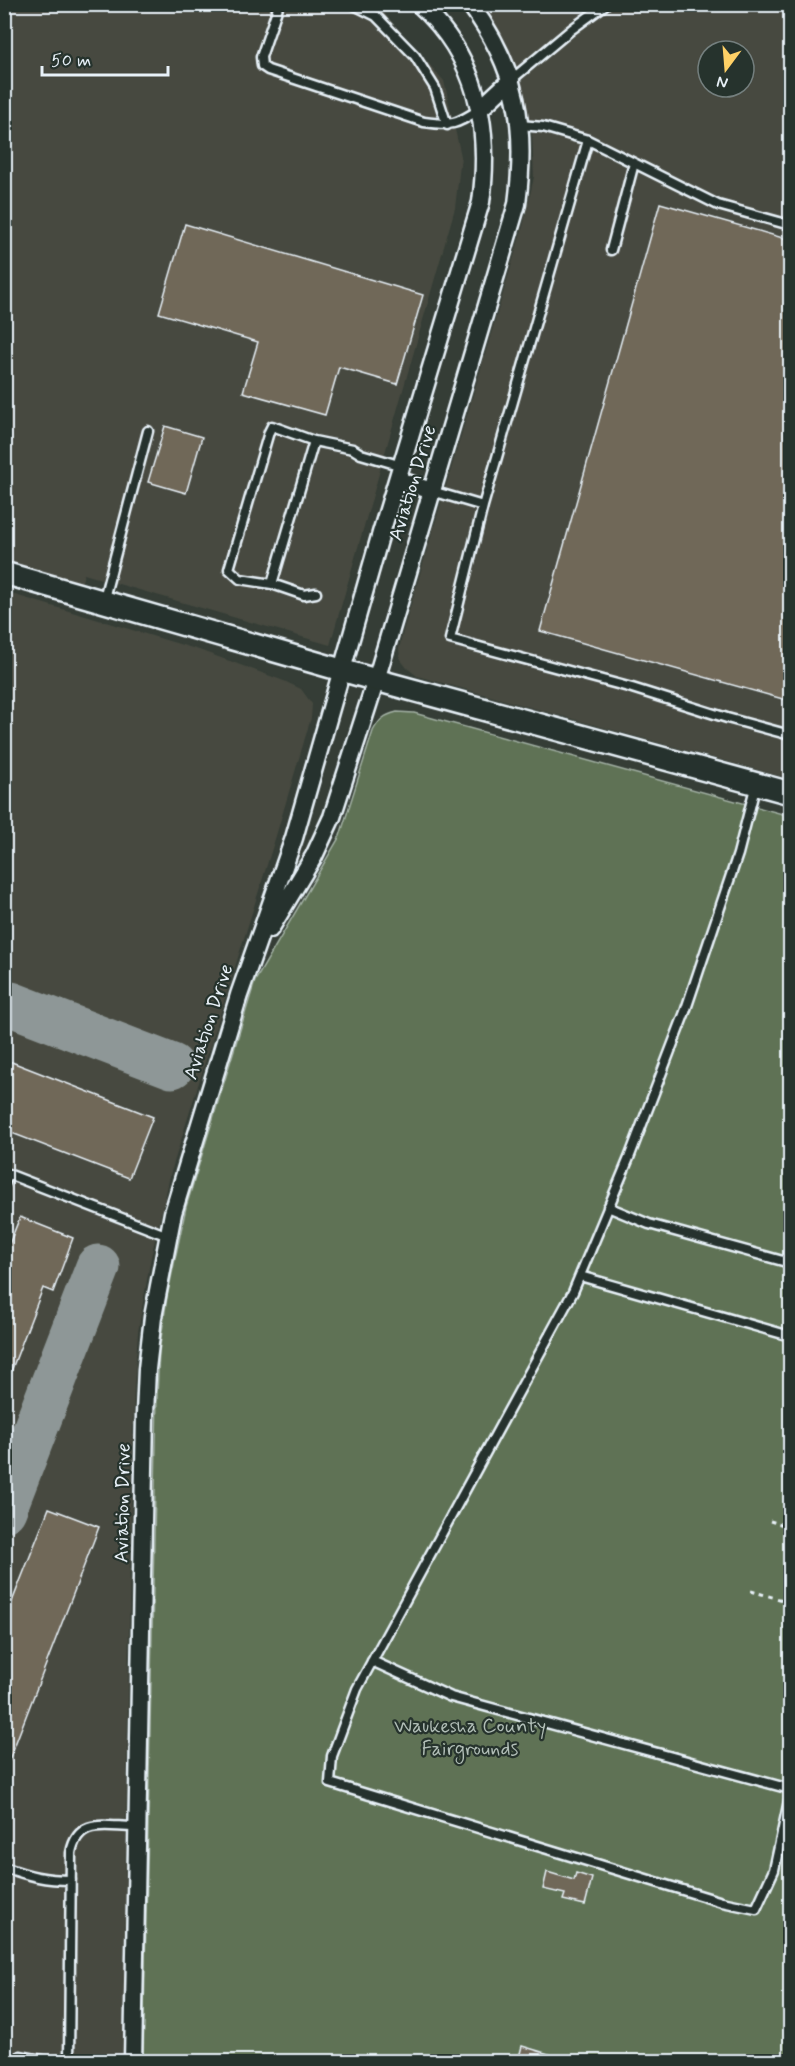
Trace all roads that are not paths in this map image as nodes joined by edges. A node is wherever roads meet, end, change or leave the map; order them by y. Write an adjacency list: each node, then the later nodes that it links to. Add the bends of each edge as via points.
1 (279, 4): 8 (lane, via 261,57 262,66 424,122)
2 (352, 4): 8 (lane, via 376,16 415,56 435,88)
3 (419, 4): 7 (street, Aviation Drive, via 459,54)
4 (470, 4): 6 (street, Aviation Drive, via 484,23)
5 (606, 4): 6 (lane)
6 (511, 80): 7 (street); 9 (street, Aviation Drive)
7 (480, 109): 8 (lane); 16 (street, Aviation Drive, via 485,139 481,202)
8 (447, 125)
9 (520, 125): 10 (lane, via 543,127); 17 (street, Aviation Drive, via 521,171 514,215)
10 (588, 140): 11 (lane); 18 (lane)
11 (634, 163): 12 (lane, via 718,205); 13 (lane)
12 (790, 225)
13 (611, 250)
14 (148, 431): 22 (lane)
15 (314, 441): 16 (lane, via 353,449); 20 (lane); 20 (lane, via 272,426 269,432 229,569 240,579)
16 (400, 473): 17 (street); 23 (street, Aviation Drive)
17 (432, 491): 18 (lane); 24 (street, Aviation Drive)
18 (483, 506): 25 (lane, via 450,639)
19 (4, 573): 22 (street)
20 (272, 584): 21 (lane, via 304,595)
21 (316, 593)
22 (103, 602): 23 (street)
23 (342, 670): 24 (street); 28 (street, Aviation Drive, via 294,838)
24 (376, 680): 26 (street); 28 (street, Aviation Drive, via 324,836)
25 (790, 735)
26 (756, 783): 27 (street); 30 (lane, via 738,854 685,1012)
27 (790, 793)
28 (251, 960): 31 (street, Aviation Drive)
29 (4, 1184): 31 (lane, via 8,1174)
30 (608, 1208): 32 (lane, via 649,1224); 33 (lane)
31 (168, 1236): 38 (street, Aviation Drive, via 147,1369)
32 (790, 1263)
33 (580, 1276): 34 (lane); 35 (lane)
34 (790, 1336)
35 (372, 1661): 36 (lane, via 451,1697); 37 (lane, via 332,1756 330,1783 756,1909 774,1870)
36 (790, 1789)
37 (790, 1796)
38 (137, 1827): 40 (lane, via 84,1829 73,1843); 44 (street, Aviation Drive)
39 (4, 1866): 40 (lane, via 46,1880)
40 (71, 1880): 43 (lane)
41 (18, 2061): 42 (lane, via 20,2056)
42 (52, 2061)
43 (69, 2061)
44 (133, 2061)

